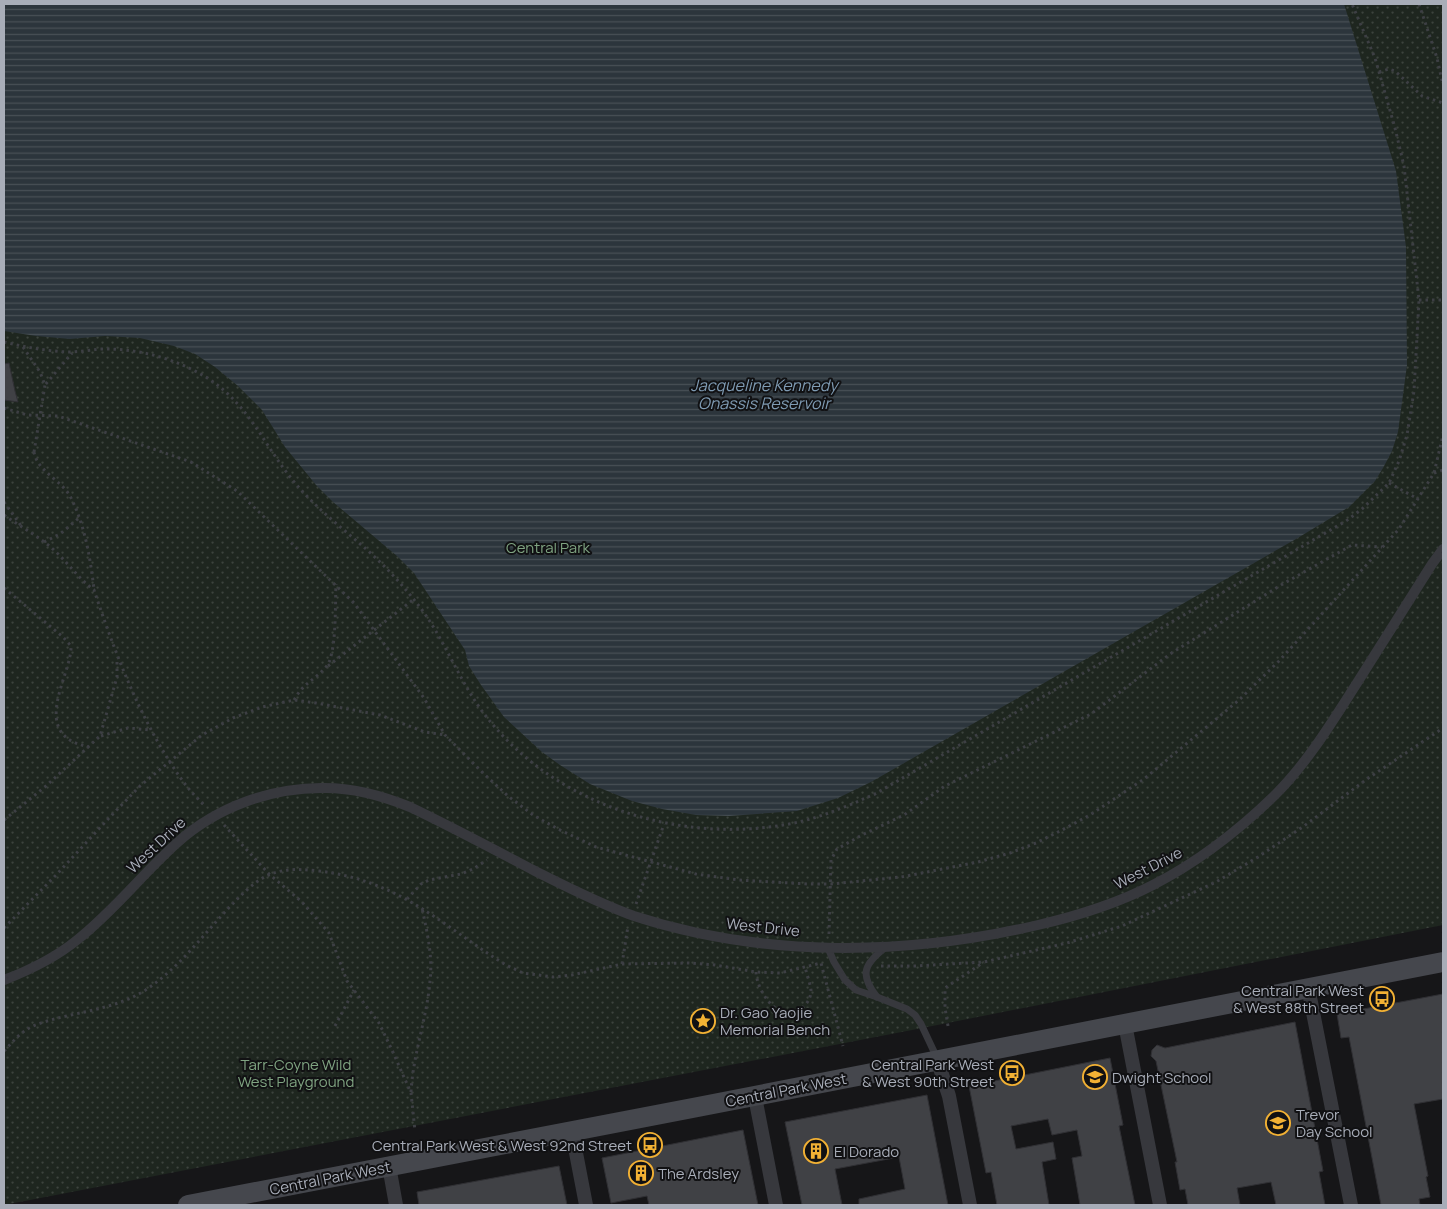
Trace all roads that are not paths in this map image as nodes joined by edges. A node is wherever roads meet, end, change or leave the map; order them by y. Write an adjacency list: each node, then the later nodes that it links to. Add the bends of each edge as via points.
1 (1443, 549): 2 (street, West Drive, via 1310,754 1277,793 1226,839 1151,886 1085,913 977,937)
2 (888, 946): 3 (street, West Drive); 7 (lane, via 865,970 866,981)
3 (828, 948): 5 (street, West Drive, via 710,936 632,915 591,899 410,806 379,796 325,788 270,794 236,806 194,828 76,941 35,967); 7 (lane, via 850,986)
4 (1443, 962): 6 (main road, Central Park West)
5 (4, 980)
6 (1308, 987): 8 (main road, Central Park West); 19 (street)
7 (877, 997): 9 (lane, via 915,1015)
8 (1125, 1024): 9 (main road, Central Park West); 18 (street)
9 (937, 1059): 10 (main road, Central Park West); 17 (street, via 949,1096)
10 (754, 1097): 11 (main road, Central Park West); 16 (street)
11 (572, 1132): 12 (main road, Central Park West); 15 (street)
12 (389, 1166): 13 (main road, Central Park West); 14 (street)
13 (200, 1204)
14 (396, 1205)
15 (586, 1205)
16 (776, 1205)
17 (970, 1205)
18 (1160, 1205)
19 (1351, 1205)

